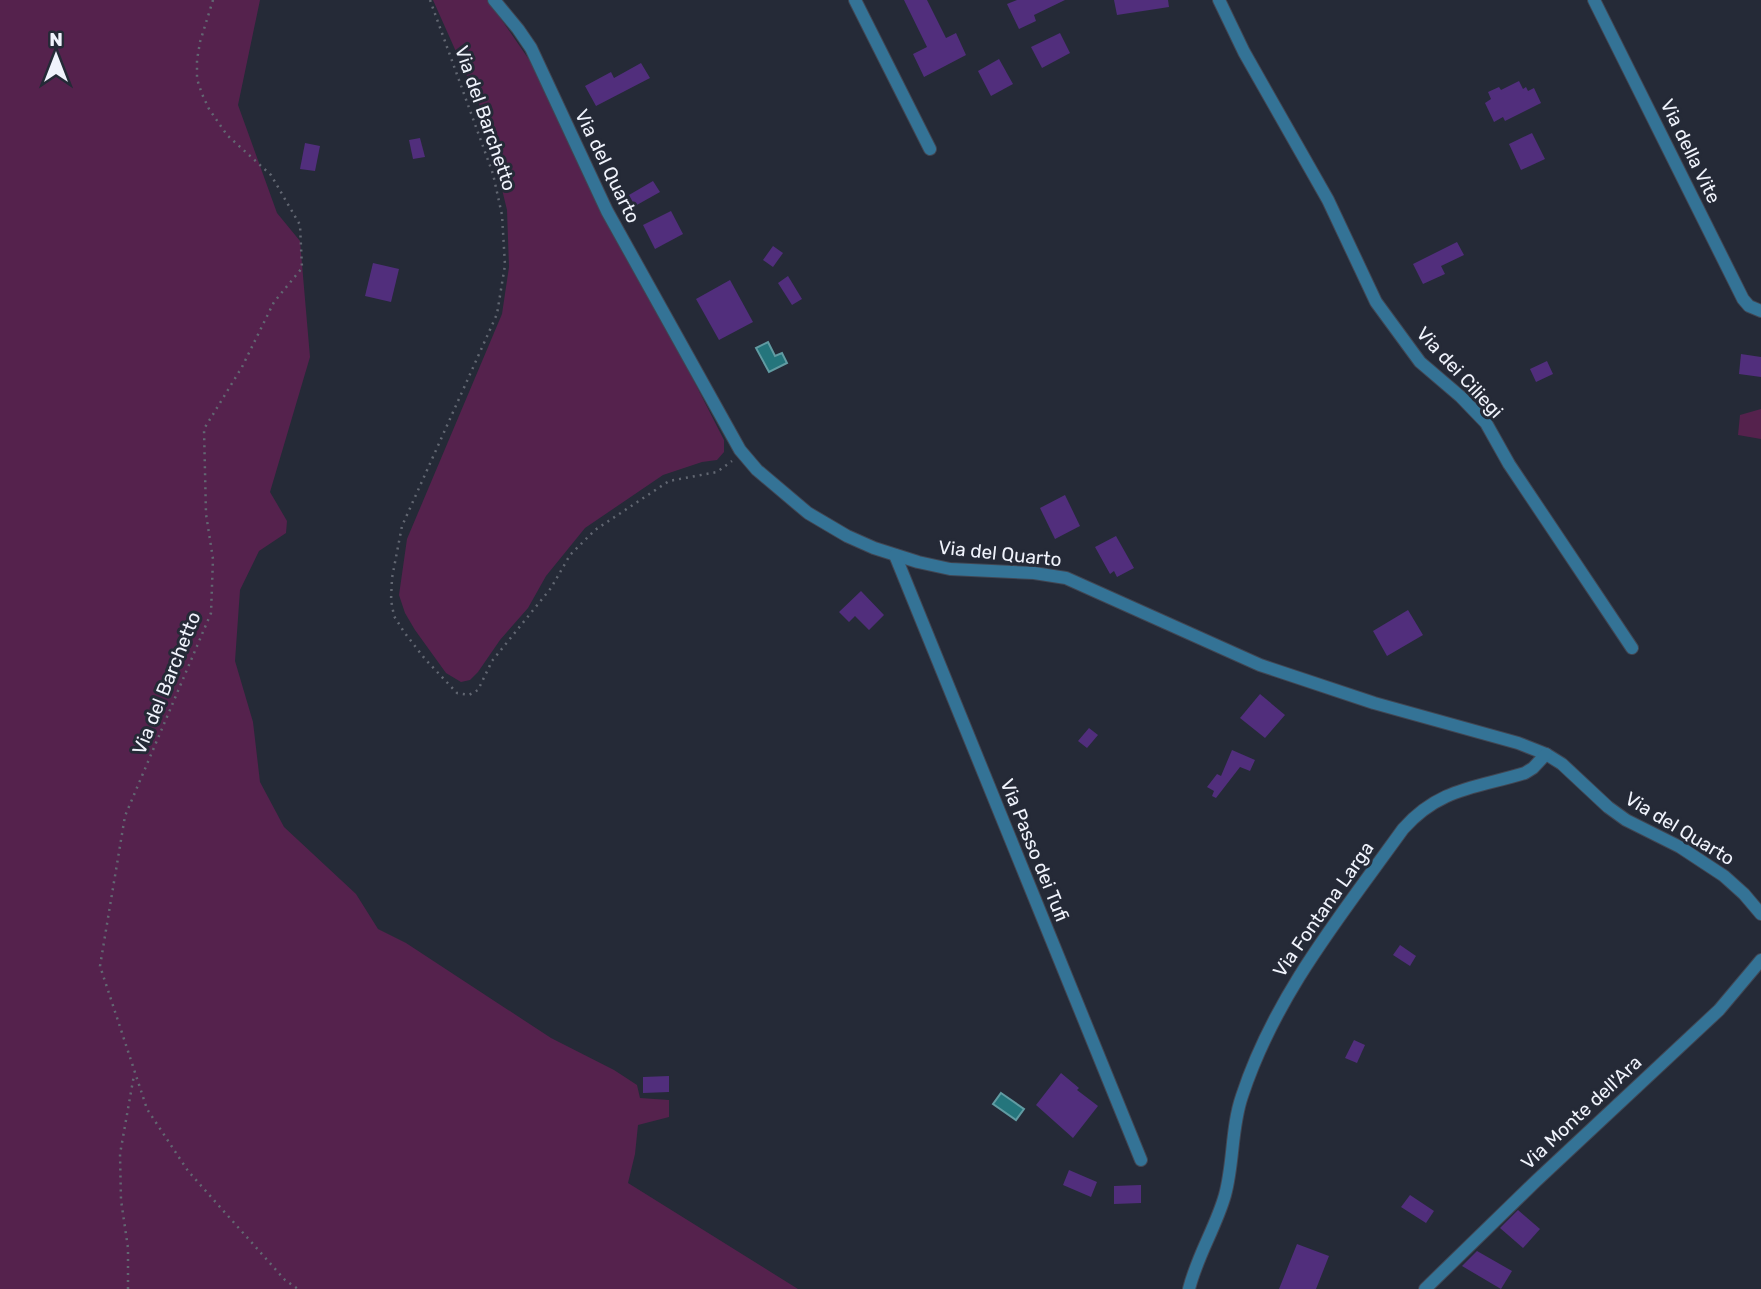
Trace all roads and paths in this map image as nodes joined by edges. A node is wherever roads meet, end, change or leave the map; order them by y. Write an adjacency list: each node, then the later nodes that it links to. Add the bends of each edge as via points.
1 (213, 0): 15 (path, Via del Barchetto, via 200,42 197,79 209,109 227,135 271,175 300,225 302,268 274,302 204,429 206,514 213,559 211,613 125,816 100,966)
2 (430, 0): 9 (path, Via del Barchetto, via 493,174 502,215 505,265 497,314 402,526 391,600 404,632 457,693 469,695 478,690 492,661 551,588 570,555 595,530 669,481 722,470)
3 (494, 0): 9 (street, Via del Quarto, via 531,48 612,220)
4 (855, 0): 7 (street)
5 (1219, 0): 11 (street, Via dei Ciliegi, via 1328,200 1376,302 1420,362 1486,423)
6 (1594, 0): 8 (street, Via della Vite, via 1742,299)
7 (930, 149)
8 (1761, 310)
9 (740, 450): 10 (street, Via del Quarto, via 757,470 815,517 857,541)
10 (895, 555): 12 (street, Via del Quarto, via 950,569 1066,578 1261,665); 16 (street, Via Passo dei Tufi)
11 (1632, 648)
12 (1546, 754): 13 (street, Via del Quarto, via 1626,820 1724,876); 19 (street, Via Fontana Larga, via 1525,773 1457,790 1421,811 1305,964 1243,1093 1225,1194)
13 (1761, 914)
14 (1761, 960): 20 (street, Via Monte dell'Ara, via 1710,1018)
15 (134, 1071): 17 (path, via 120,1154); 18 (path, Via del Barchetto, via 147,1109 188,1171)
16 (1140, 1160)
17 (128, 1289)
18 (298, 1289)
19 (1189, 1289)
20 (1425, 1289)

